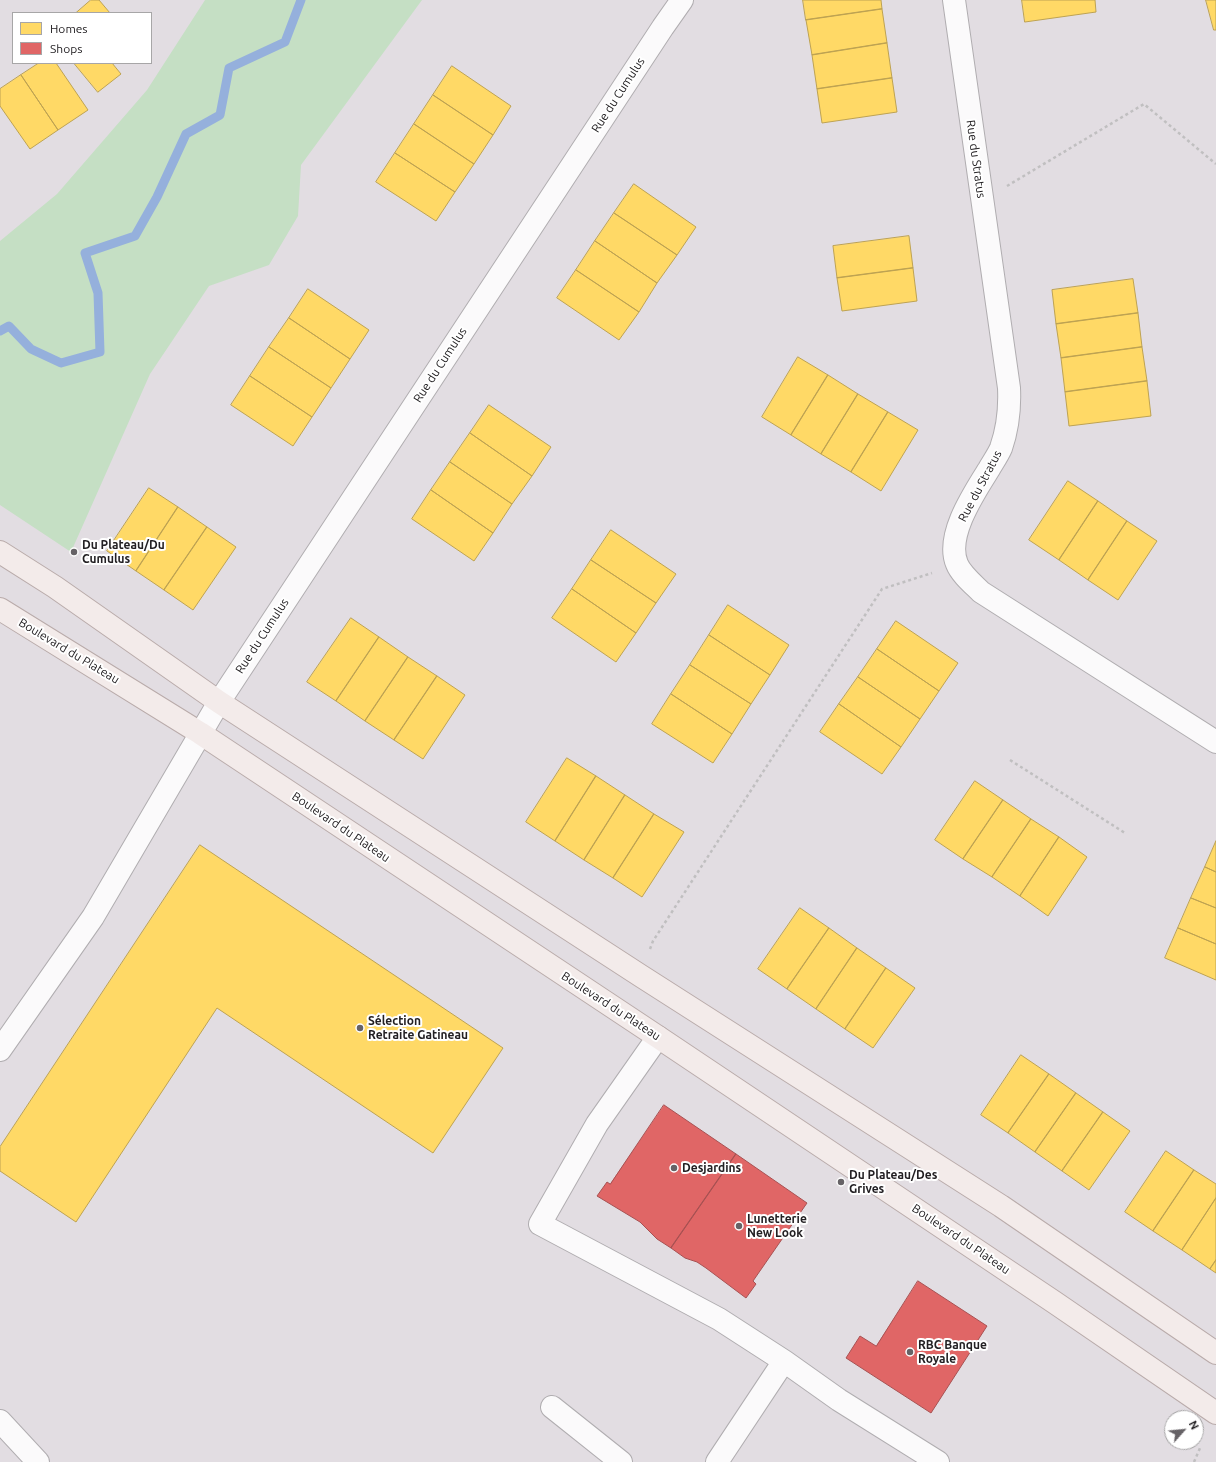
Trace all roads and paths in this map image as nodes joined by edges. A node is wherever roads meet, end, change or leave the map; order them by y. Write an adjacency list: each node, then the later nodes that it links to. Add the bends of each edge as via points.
1 (682, 0): 8 (street, Rue du Cumulus)
2 (954, 0): 4 (street, Rue du Stratus)
3 (1216, 164): 4 (path, via 1144,104)
4 (982, 200): 6 (street, Rue du Stratus, via 1010,409 1007,430 1000,450 955,535 954,553)
5 (0, 552): 8 (main road, via 56,587)
6 (957, 565): 10 (street, via 981,592); 13 (path, via 882,589 653,941)
7 (0, 609): 9 (main road, Boulevard du Plateau)
8 (219, 702): 9 (street, Rue du Cumulus); 13 (main road)
9 (200, 733): 14 (main road, Boulevard du Plateau); 15 (street, Rue du Cumulus, via 93,917)
10 (1216, 742)
11 (1010, 760): 12 (path)
12 (1125, 833)
13 (641, 976): 16 (main road, via 1001,1206)
14 (658, 1037): 17 (street, via 597,1124 540,1224 719,1320); 19 (main road, Boulevard du Plateau)
15 (0, 1050)
16 (1216, 1353)
17 (784, 1361): 24 (street); 25 (street)
18 (552, 1407): 23 (street)
19 (1216, 1413)
20 (0, 1421): 22 (street)
21 (1199, 1450): 26 (path)
22 (38, 1462)
23 (622, 1462)
24 (717, 1462)
25 (938, 1462)
26 (1194, 1462)

